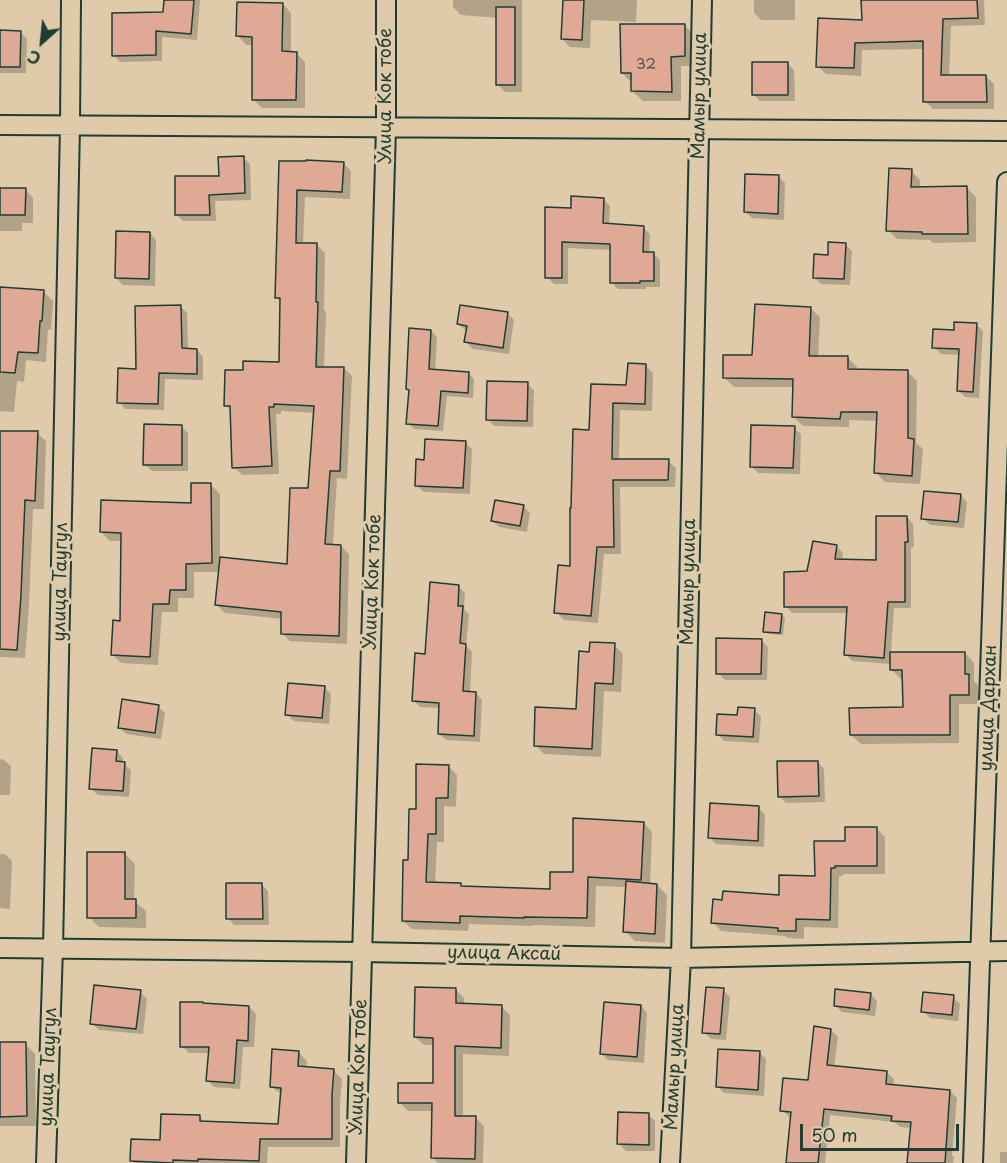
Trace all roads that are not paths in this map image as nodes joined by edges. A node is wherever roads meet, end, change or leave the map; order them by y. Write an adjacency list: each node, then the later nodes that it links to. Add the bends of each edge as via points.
1 (71, 0): 5 (street, улица Таугул)
2 (386, 0): 6 (street, Улица Кок тобе)
3 (702, 0): 7 (street, Мамыр улица)
4 (0, 125): 5 (street)
5 (70, 126): 6 (street); 11 (street, улица Таугул)
6 (386, 129): 7 (street); 14 (street, Улица Кок тобе)
7 (699, 130): 8 (street); 15 (street, Мамыр улица)
8 (1007, 131)
9 (1007, 182): 12 (street, улица Дархан)
10 (0, 948): 11 (street, улица Аксай)
11 (53, 948): 14 (street, улица Аксай); 16 (street, улица Таугул)
12 (980, 951): 13 (street, улица Аксай); 15 (street, улица Аксай); 19 (street, улица Дархан)
13 (1007, 951)
14 (362, 952): 15 (street, улица Аксай); 17 (street, Улица Кок тобе)
15 (681, 958): 18 (street, Мамыр улица)
16 (46, 1163)
17 (356, 1163)
18 (670, 1163)
19 (973, 1163)

